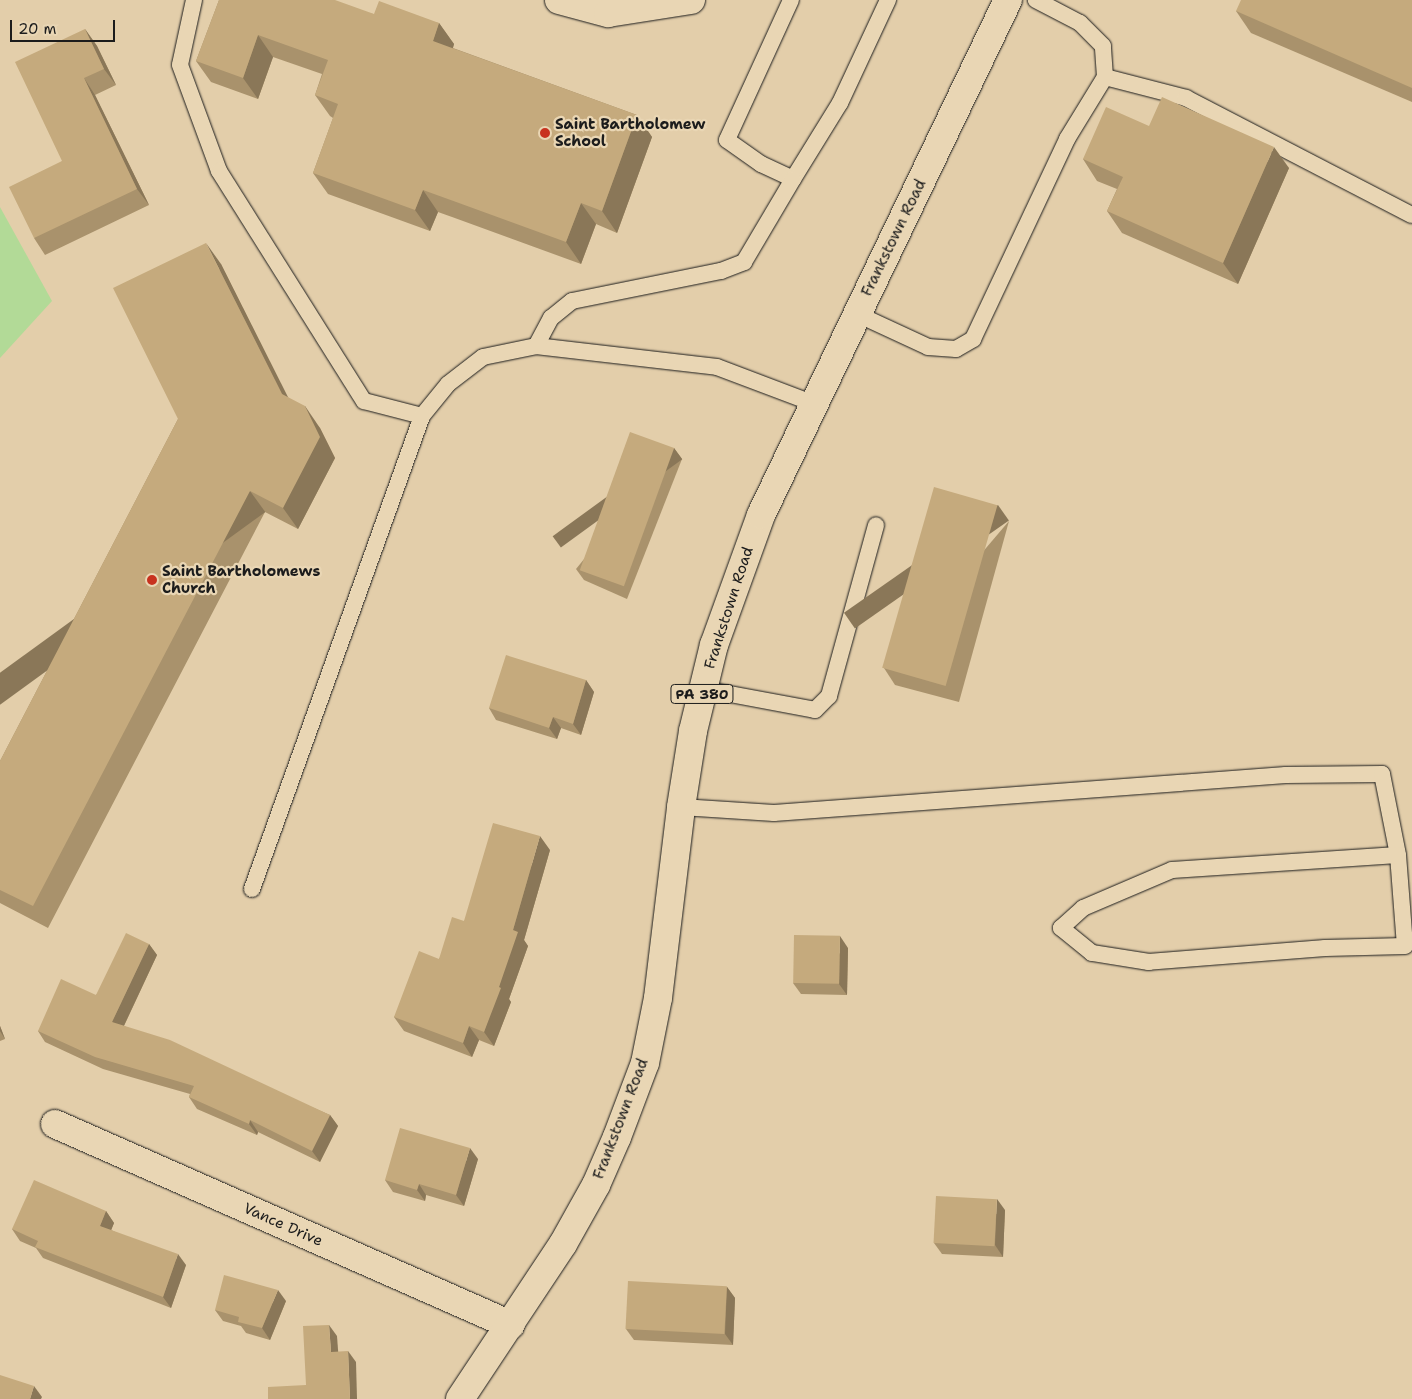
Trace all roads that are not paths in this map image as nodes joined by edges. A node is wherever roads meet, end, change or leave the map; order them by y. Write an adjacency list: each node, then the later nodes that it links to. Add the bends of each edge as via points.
1 (194, 0): 14 (lane, via 180,65 220,171 364,401)
2 (559, 0): 3 (main road, via 608,13)
3 (691, 0)
4 (791, 0): 9 (lane, via 727,140 761,164)
5 (888, 0): 9 (lane, via 840,103)
6 (1008, 0): 11 (main road, Frankstown Road / PA 380)
7 (1036, 0): 8 (lane, via 1080,23 1103,46)
8 (1105, 77): 10 (lane, via 1186,98); 11 (lane, via 1067,139 973,339 956,349 928,347)
9 (793, 179): 12 (lane, via 744,262 721,271 572,301 551,318)
10 (1412, 215)
11 (857, 314): 13 (main road, Frankstown Road / PA 380)
12 (536, 346): 13 (lane, via 717,367); 14 (lane, via 483,357 448,384)
13 (815, 404): 16 (main road, Frankstown Road / PA 380, via 754,532 714,645)
14 (422, 416): 19 (lane)
15 (876, 525): 16 (lane, via 829,696 815,710)
16 (703, 689): 17 (main road, Frankstown Road / PA 380)
17 (681, 807): 18 (lane, via 774,813 1286,775 1382,774); 21 (main road, Frankstown Road / PA 380, via 658,998 645,1063 596,1185)
18 (1398, 855): 18 (lane, via 1405,946 1325,948 1149,962 1092,953 1061,928 1083,908 1172,870)
19 (252, 888)
20 (55, 1124): 21 (main road, Vance Drive)
21 (511, 1326): 22 (main road, Frankstown Road / PA 380)
22 (460, 1399)

